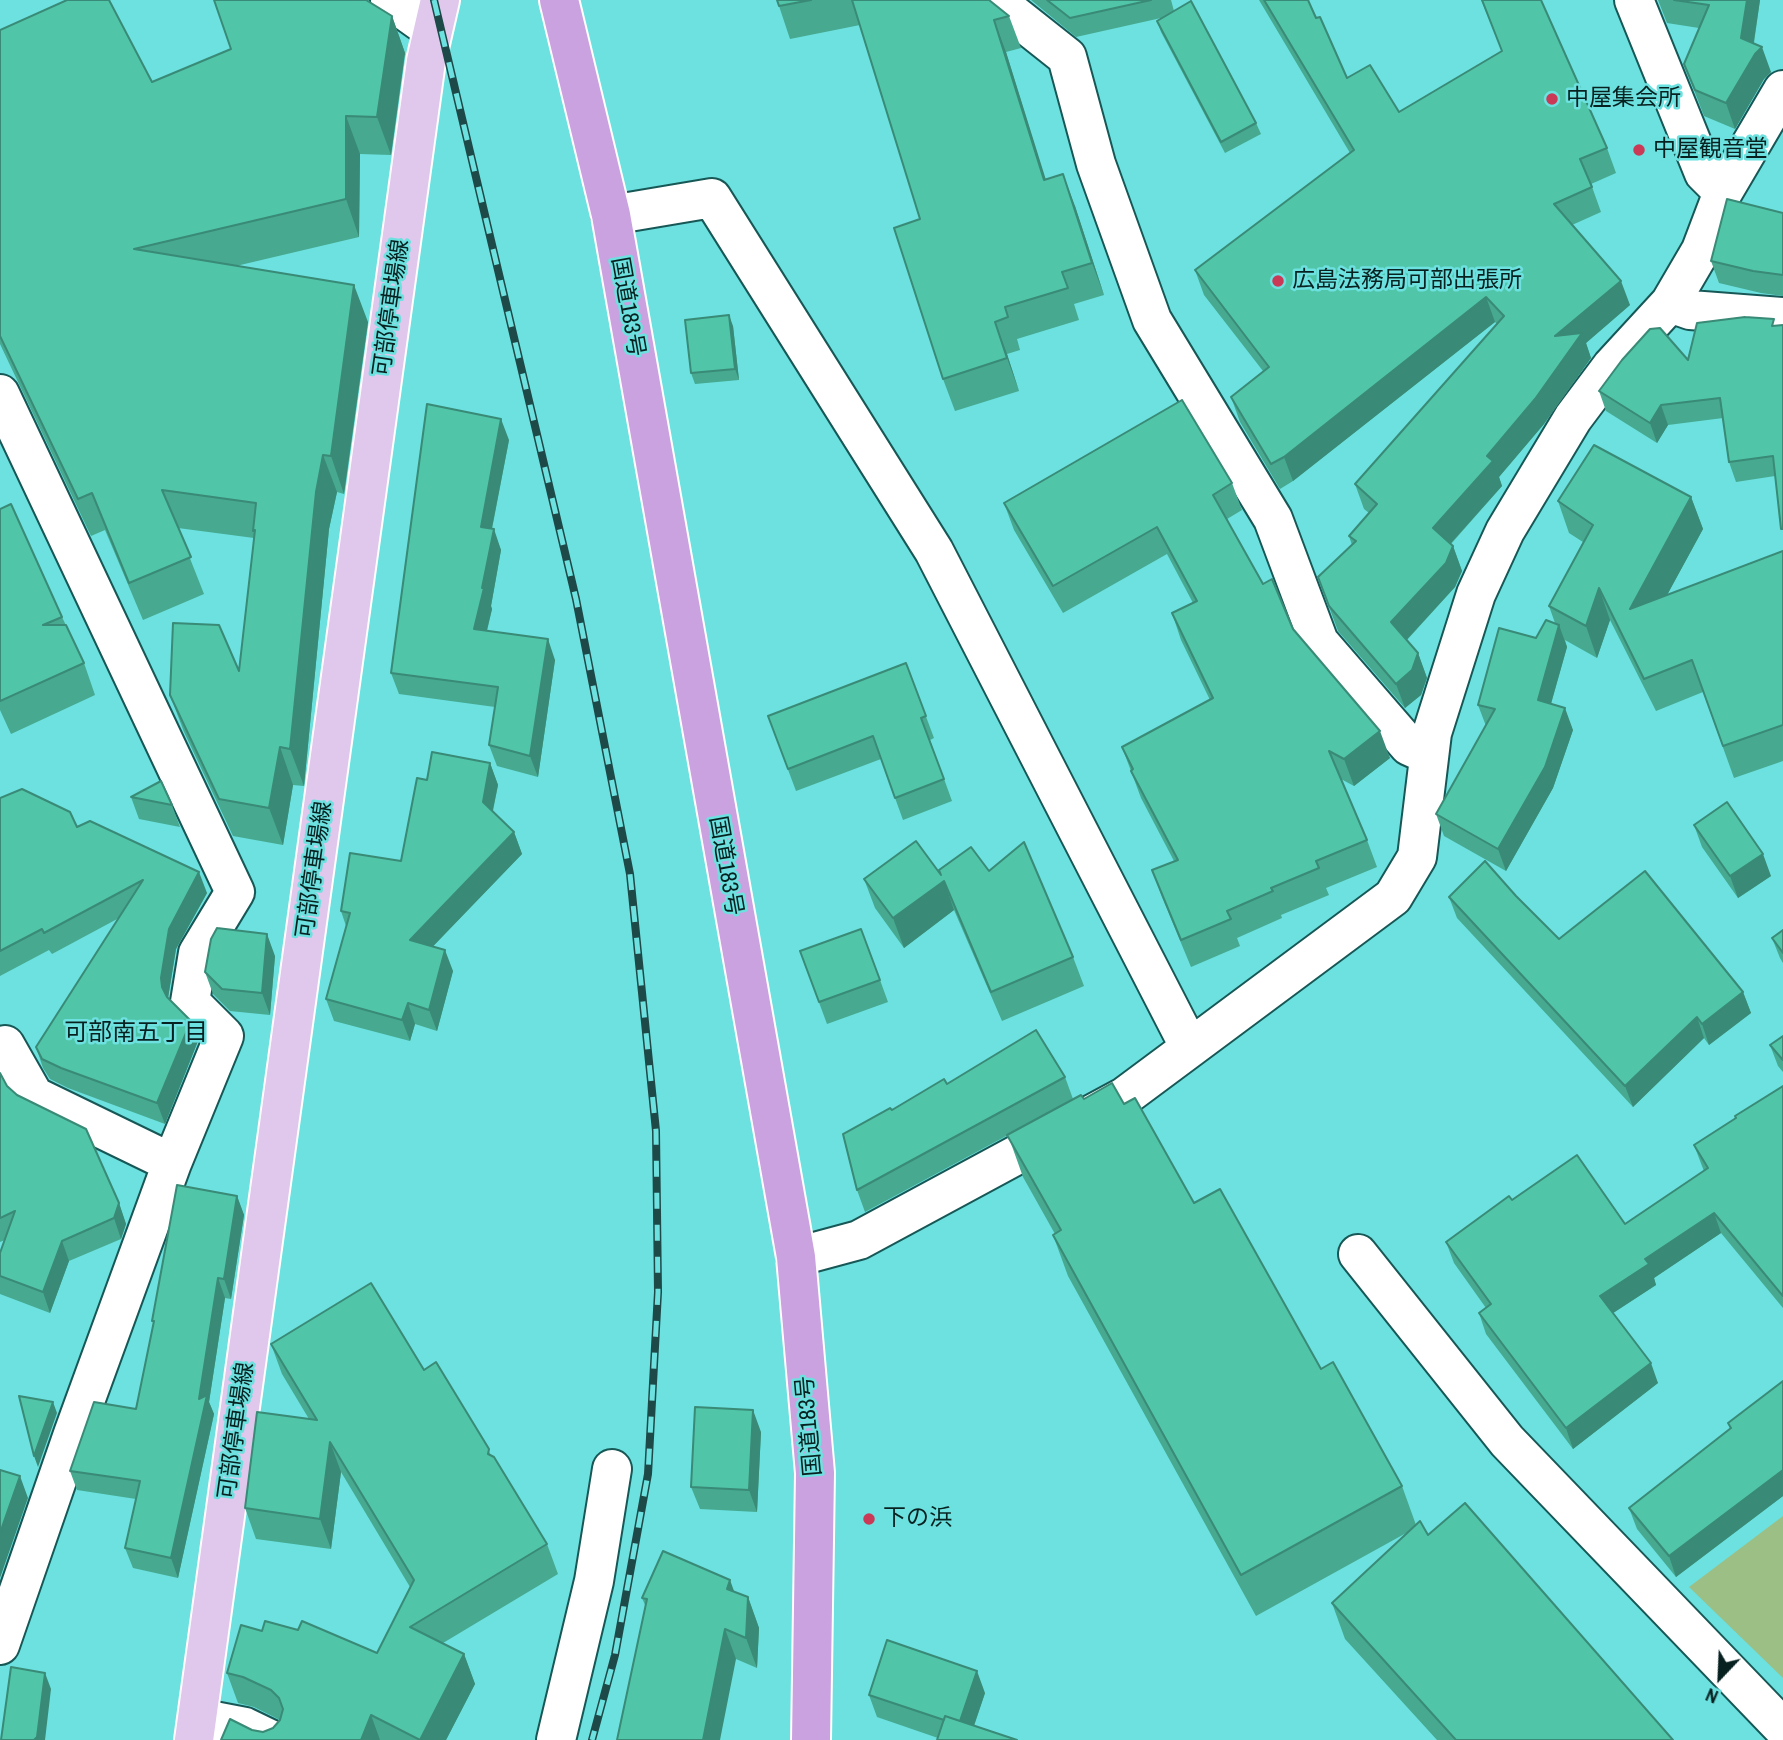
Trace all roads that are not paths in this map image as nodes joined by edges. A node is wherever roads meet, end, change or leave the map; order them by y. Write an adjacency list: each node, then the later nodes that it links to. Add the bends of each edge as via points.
1 (390, 0): 5 (street)
2 (559, 0): 8 (highway, 国道183号)
3 (1003, 0): 12 (street, via 1004,6 1067,57 1096,163 1152,320 1273,519 1318,642 1409,746)
4 (1634, 0): 7 (street, via 1704,173)
5 (436, 15): 21 (main road, 可部停車場線, via 422,88)
6 (1783, 90): 7 (street)
7 (1723, 192): 9 (street, via 1701,250)
8 (611, 215): 14 (street, via 712,198 934,551); 17 (highway, 国道183号)
9 (1670, 303): 10 (street, via 1690,310); 12 (street, via 1612,366 1573,418 1505,531 1476,594)
10 (1783, 317)
11 (0, 394): 15 (street, via 235,892 198,953 190,1002 224,1036)
12 (1429, 755): 14 (street, via 1417,857 1393,897)
13 (5, 1045): 15 (street, via 34,1096)
14 (1190, 1048): 17 (street, via 1124,1097 859,1240)
15 (172, 1163): 19 (street)
16 (1358, 1254): 20 (street, via 1507,1441)
17 (796, 1257): 24 (highway, 国道183号, via 815,1473)
18 (612, 1469): 23 (street, via 594,1581)
19 (0, 1645)
20 (1783, 1728)
21 (196, 1729): 22 (street, via 245,1727)
22 (272, 1740)
23 (556, 1740)
24 (811, 1740)

